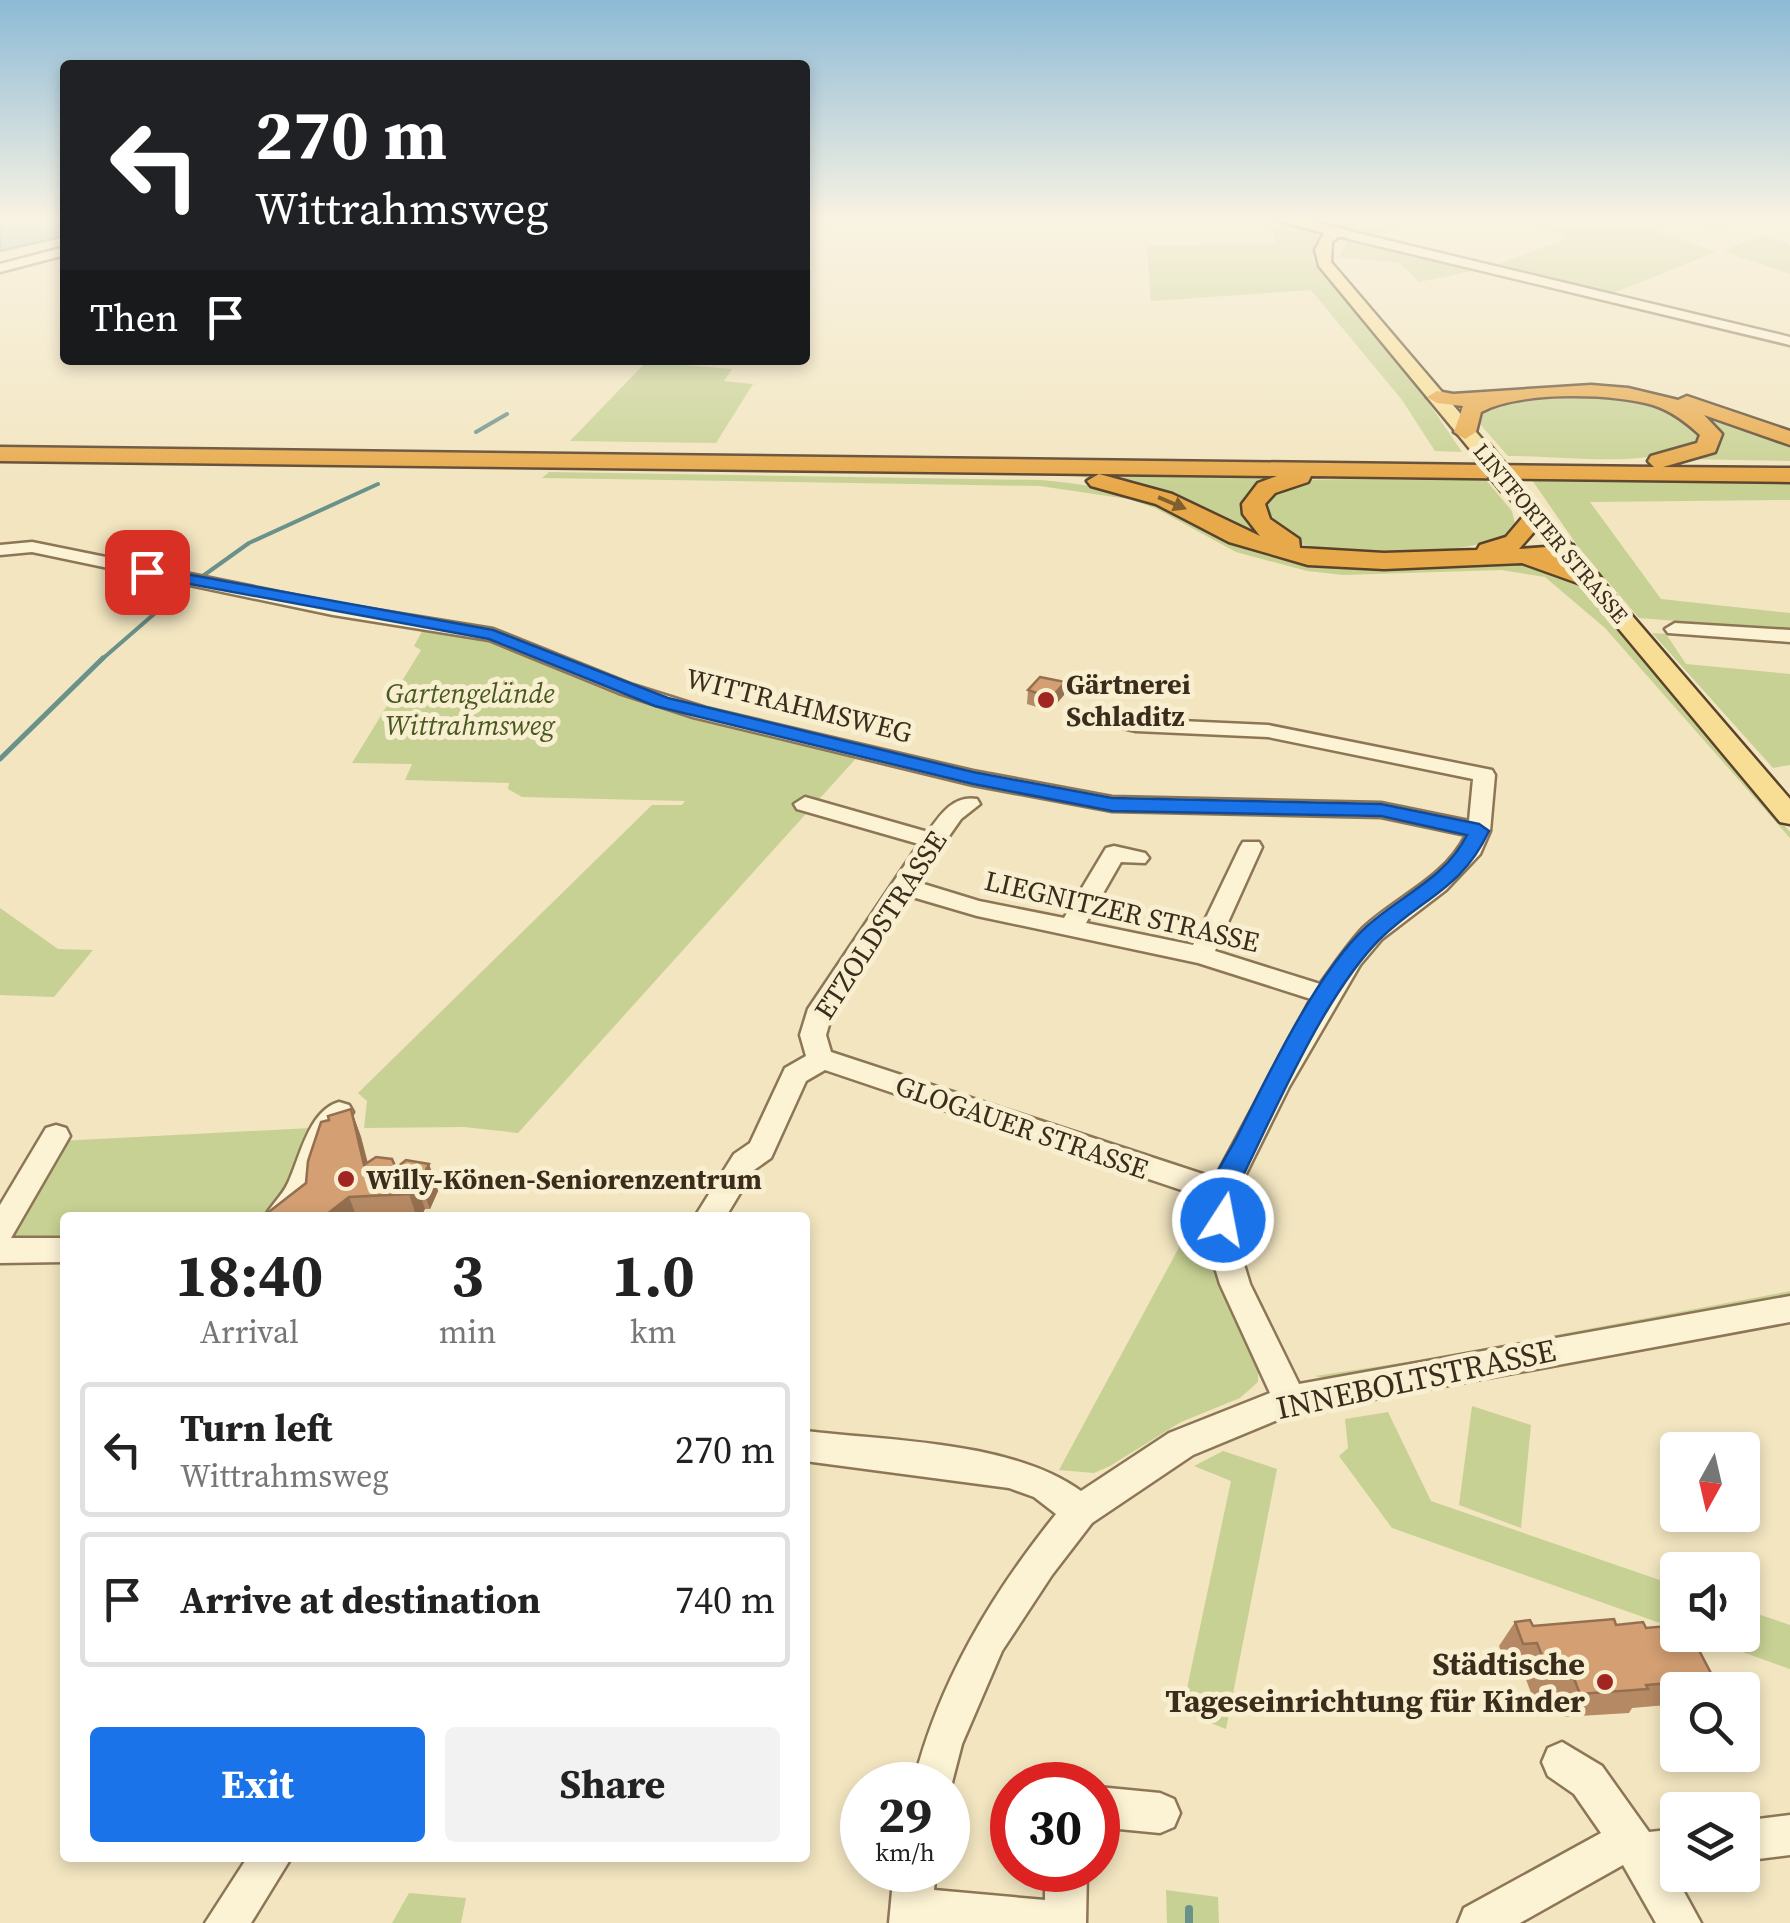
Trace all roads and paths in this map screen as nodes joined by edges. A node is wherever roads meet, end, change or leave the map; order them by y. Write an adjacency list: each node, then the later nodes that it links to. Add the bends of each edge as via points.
1 (1363, 309): 6 (main road, LINTFORTER STRASSE)
2 (1658, 309): 3 (street)
3 (1735, 326): 4 (street); 5 (street)
4 (1790, 331)
5 (1790, 341)
6 (1419, 375): 7 (highway); 8 (main road, LINTFORTER STRASSE)
7 (1491, 396): 8 (highway); 9 (highway, via 1471,409); 10 (highway, via 1647,394); 13 (highway, via 1630,395 1680,409 1711,434 1697,453)
8 (1436, 397): 9 (main road, LINTFORTER STRASSE)
9 (1465, 432): 17 (main road, LINTFORTER STRASSE, bridge)
10 (1790, 438)
11 (0, 450): 12 (highway); 13 (highway)
12 (763, 463): 15 (highway); 20 (highway, one-way to 20, via 1094,480 1164,499 1238,537 1308,558 1384,561)
13 (1618, 465): 14 (highway)
14 (1790, 466)
15 (1451, 471): 16 (highway); 20 (highway, via 1279,481 1262,489 1252,502 1253,514 1272,535 1316,552)
16 (1790, 475)
17 (1535, 516): 19 (main road, LINTFORTER STRASSE); 20 (highway, via 1516,542)
18 (0, 550): 28 (street, WITTRAHMSWEG, via 32,546 333,609 460,627 700,713 1112,804 1381,810)
19 (1564, 550): 20 (highway); 21 (main road, LINTFORTER STRASSE)
20 (1491, 552): 21 (highway)
21 (1589, 579): 27 (main road, LINTFORTER STRASSE)
22 (1675, 629): 23 (street)
23 (1790, 636)
24 (1081, 713): 28 (street, via 1136,725 1322,739 1484,776)
25 (805, 804): 29 (street)
26 (970, 804): 29 (street, ETZOLDSTRASSE)
27 (1790, 816)
28 (1479, 831): 35 (street, via 1468,854 1438,885 1373,933)
29 (933, 841): 32 (street, ETZOLDSTRASSE)
30 (1251, 847): 34 (street)
31 (1137, 858): 33 (street, via 1114,852)
32 (903, 886): 33 (street, LIEGNITZER STRASSE); 36 (street, ETZOLDSTRASSE, via 811,1030)
33 (1071, 928): 34 (street, LIEGNITZER STRASSE)
34 (1201, 955): 35 (street, LIEGNITZER STRASSE)
35 (1326, 995): 39 (street)
36 (822, 1059): 39 (street, GLOGAUER STRASSE); 41 (street, ETZOLDSTRASSE, via 795,1075 761,1150 768,1154 758,1168 739,1175)
37 (339, 1112): 40 (street)
38 (56, 1136): 42 (street)
39 (1222, 1192): 46 (street, via 1224,1248 1235,1284)
40 (284, 1212)
41 (713, 1212)
42 (0, 1231)
43 (60, 1250): 44 (street)
44 (0, 1251)
45 (1790, 1309): 46 (street, INNEBOLTSTRASSE)
46 (1290, 1400): 48 (street, INNEBOLTSTRASSE, via 1181,1444)
47 (810, 1447): 48 (street, via 1009,1472 1045,1485)
48 (1080, 1512): 49 (street, INNEBOLTSTRASSE, via 989,1638)
49 (938, 1762)
50 (1562, 1762): 55 (street, via 1588,1780)
51 (1120, 1809): 52 (street)
52 (1160, 1813)
53 (1790, 1834): 54 (street)
54 (1760, 1838)
55 (1649, 1847): 61 (street); 62 (street)
56 (269, 1862): 59 (street)
57 (1066, 1892): 60 (street)
58 (912, 1901): 60 (street)
59 (226, 1923)
60 (1065, 1923)
61 (1479, 1923)
62 (1680, 1923)

